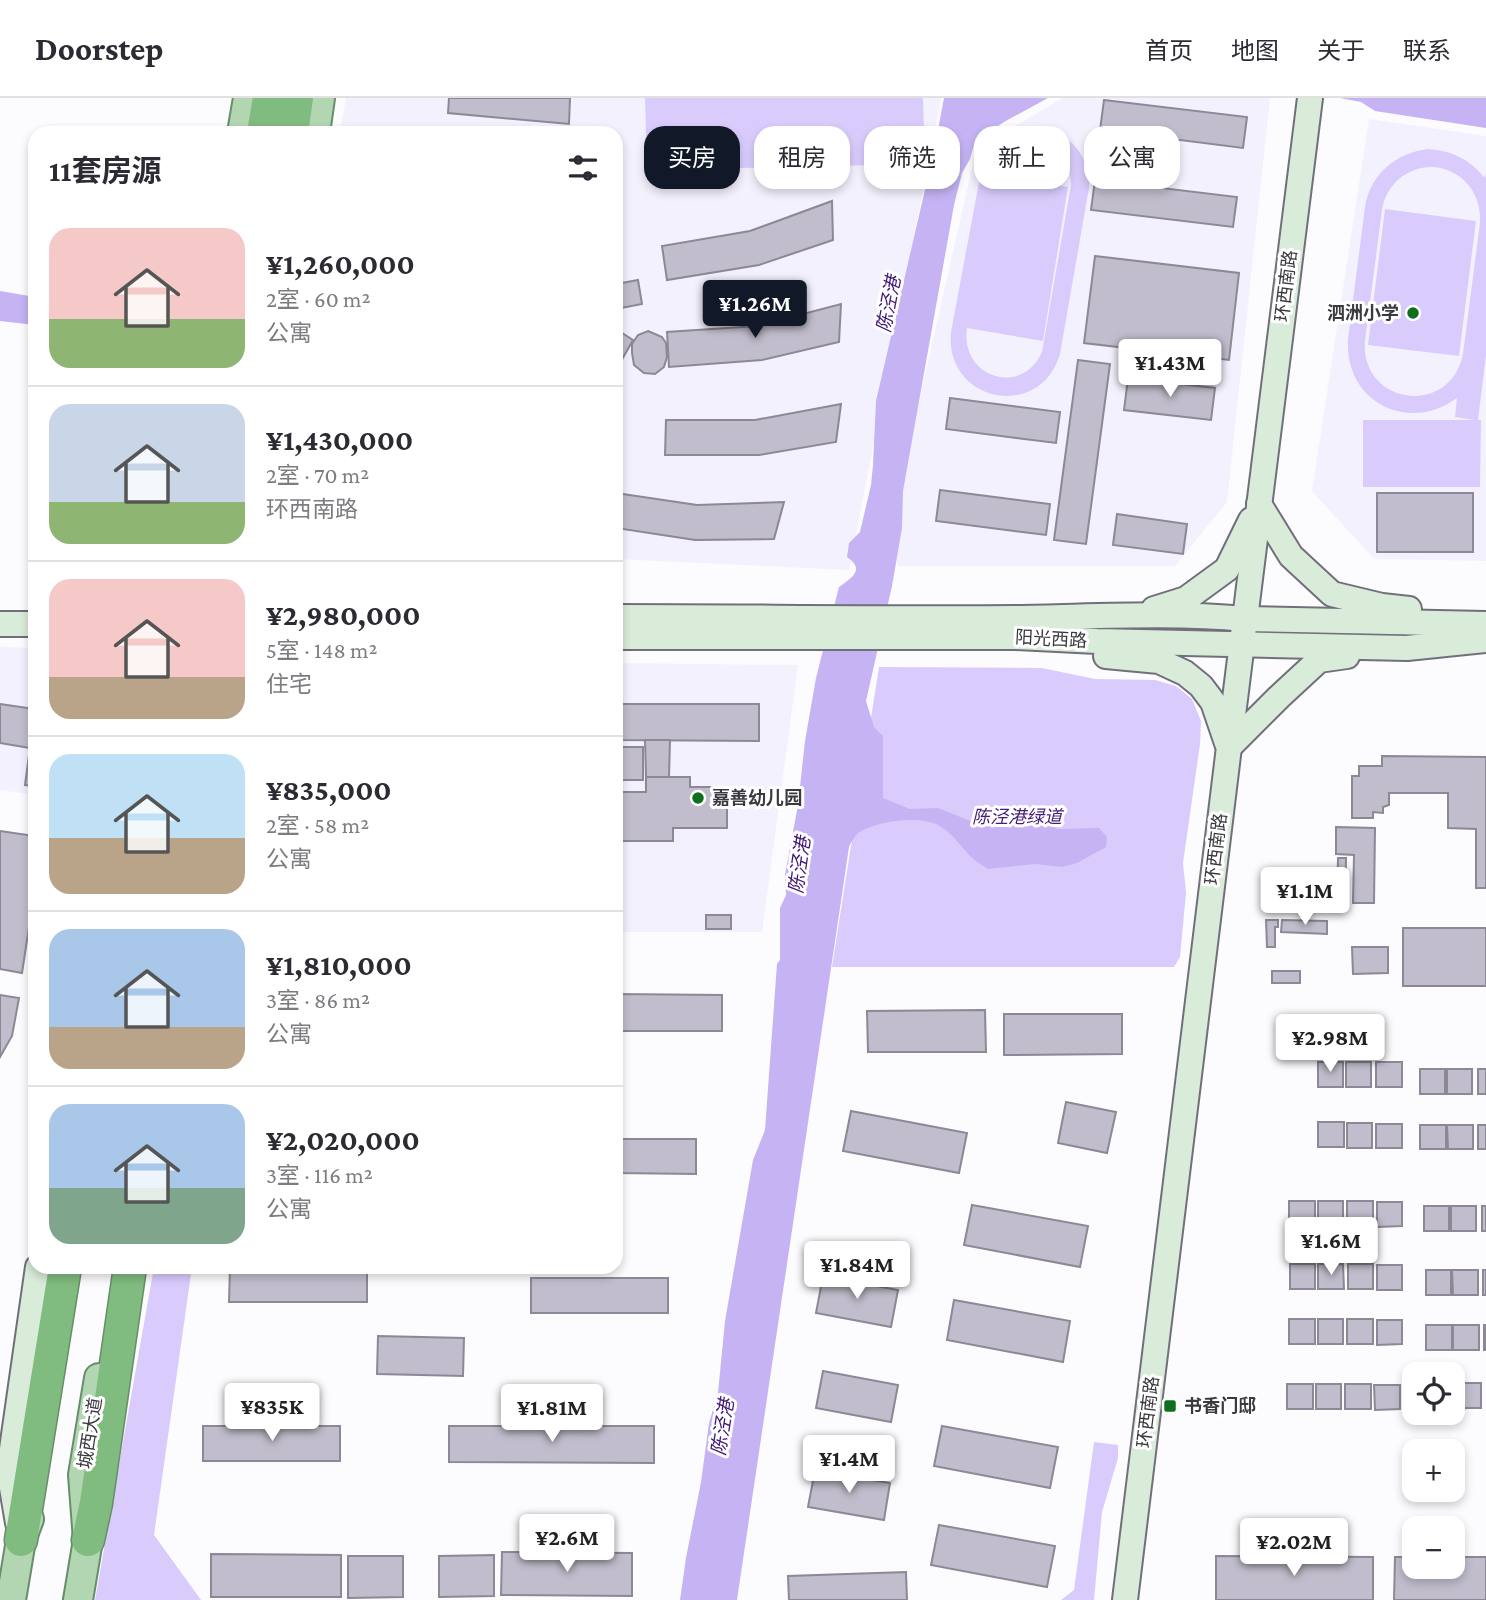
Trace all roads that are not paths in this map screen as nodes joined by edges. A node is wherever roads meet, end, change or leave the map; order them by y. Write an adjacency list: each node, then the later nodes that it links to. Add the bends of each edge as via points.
1 (248, 98): 6 (main road)
2 (269, 98): 7 (highway)
3 (297, 98): 8 (highway)
4 (320, 98): 9 (main road)
5 (1309, 106): 10 (street, 环西南路)
6 (243, 126)
7 (264, 126)
8 (293, 126)
9 (315, 126)
10 (1259, 504): 11 (street, via 1227,569 1186,598); 13 (street, 环西南路); 14 (street, via 1291,556 1332,594 1418,610)
11 (1132, 616): 13 (street, 阳光西路); 19 (street, 阳光西路)
12 (623, 617): 18 (street)
13 (1245, 619): 14 (street, 阳光西路); 23 (street, 环西南路)
14 (1459, 623): 17 (street, 阳光西路)
15 (0, 624): 16 (street)
16 (28, 624)
17 (1486, 624)
18 (819, 627): 19 (street, 阳光西路); 20 (street, 阳光西路)
19 (895, 627): 21 (street, 阳光西路)
20 (623, 637)
21 (1051, 639): 23 (street, 阳光西路); 25 (street, via 1089,654 1159,661 1185,673 1213,702)
22 (1486, 640): 24 (street, 阳光西路)
23 (1242, 643): 24 (street, 阳光西路); 25 (street, 环西南路)
24 (1407, 648): 25 (street, via 1319,660)
25 (1229, 747): 35 (street, 环西南路)
26 (37, 1274): 31 (street, 城西大道, via 9,1470)
27 (64, 1274): 31 (highway)
28 (78, 1274): 31 (main road, 城西大道, via 47,1471)
29 (116, 1274): 32 (main road, 城西大道, via 83,1475)
30 (129, 1274): 32 (highway)
31 (21, 1540): 33 (main road, 城西大道)
32 (88, 1540): 34 (main road, 城西大道)
33 (11, 1600)
34 (78, 1600)
35 (1125, 1600)

